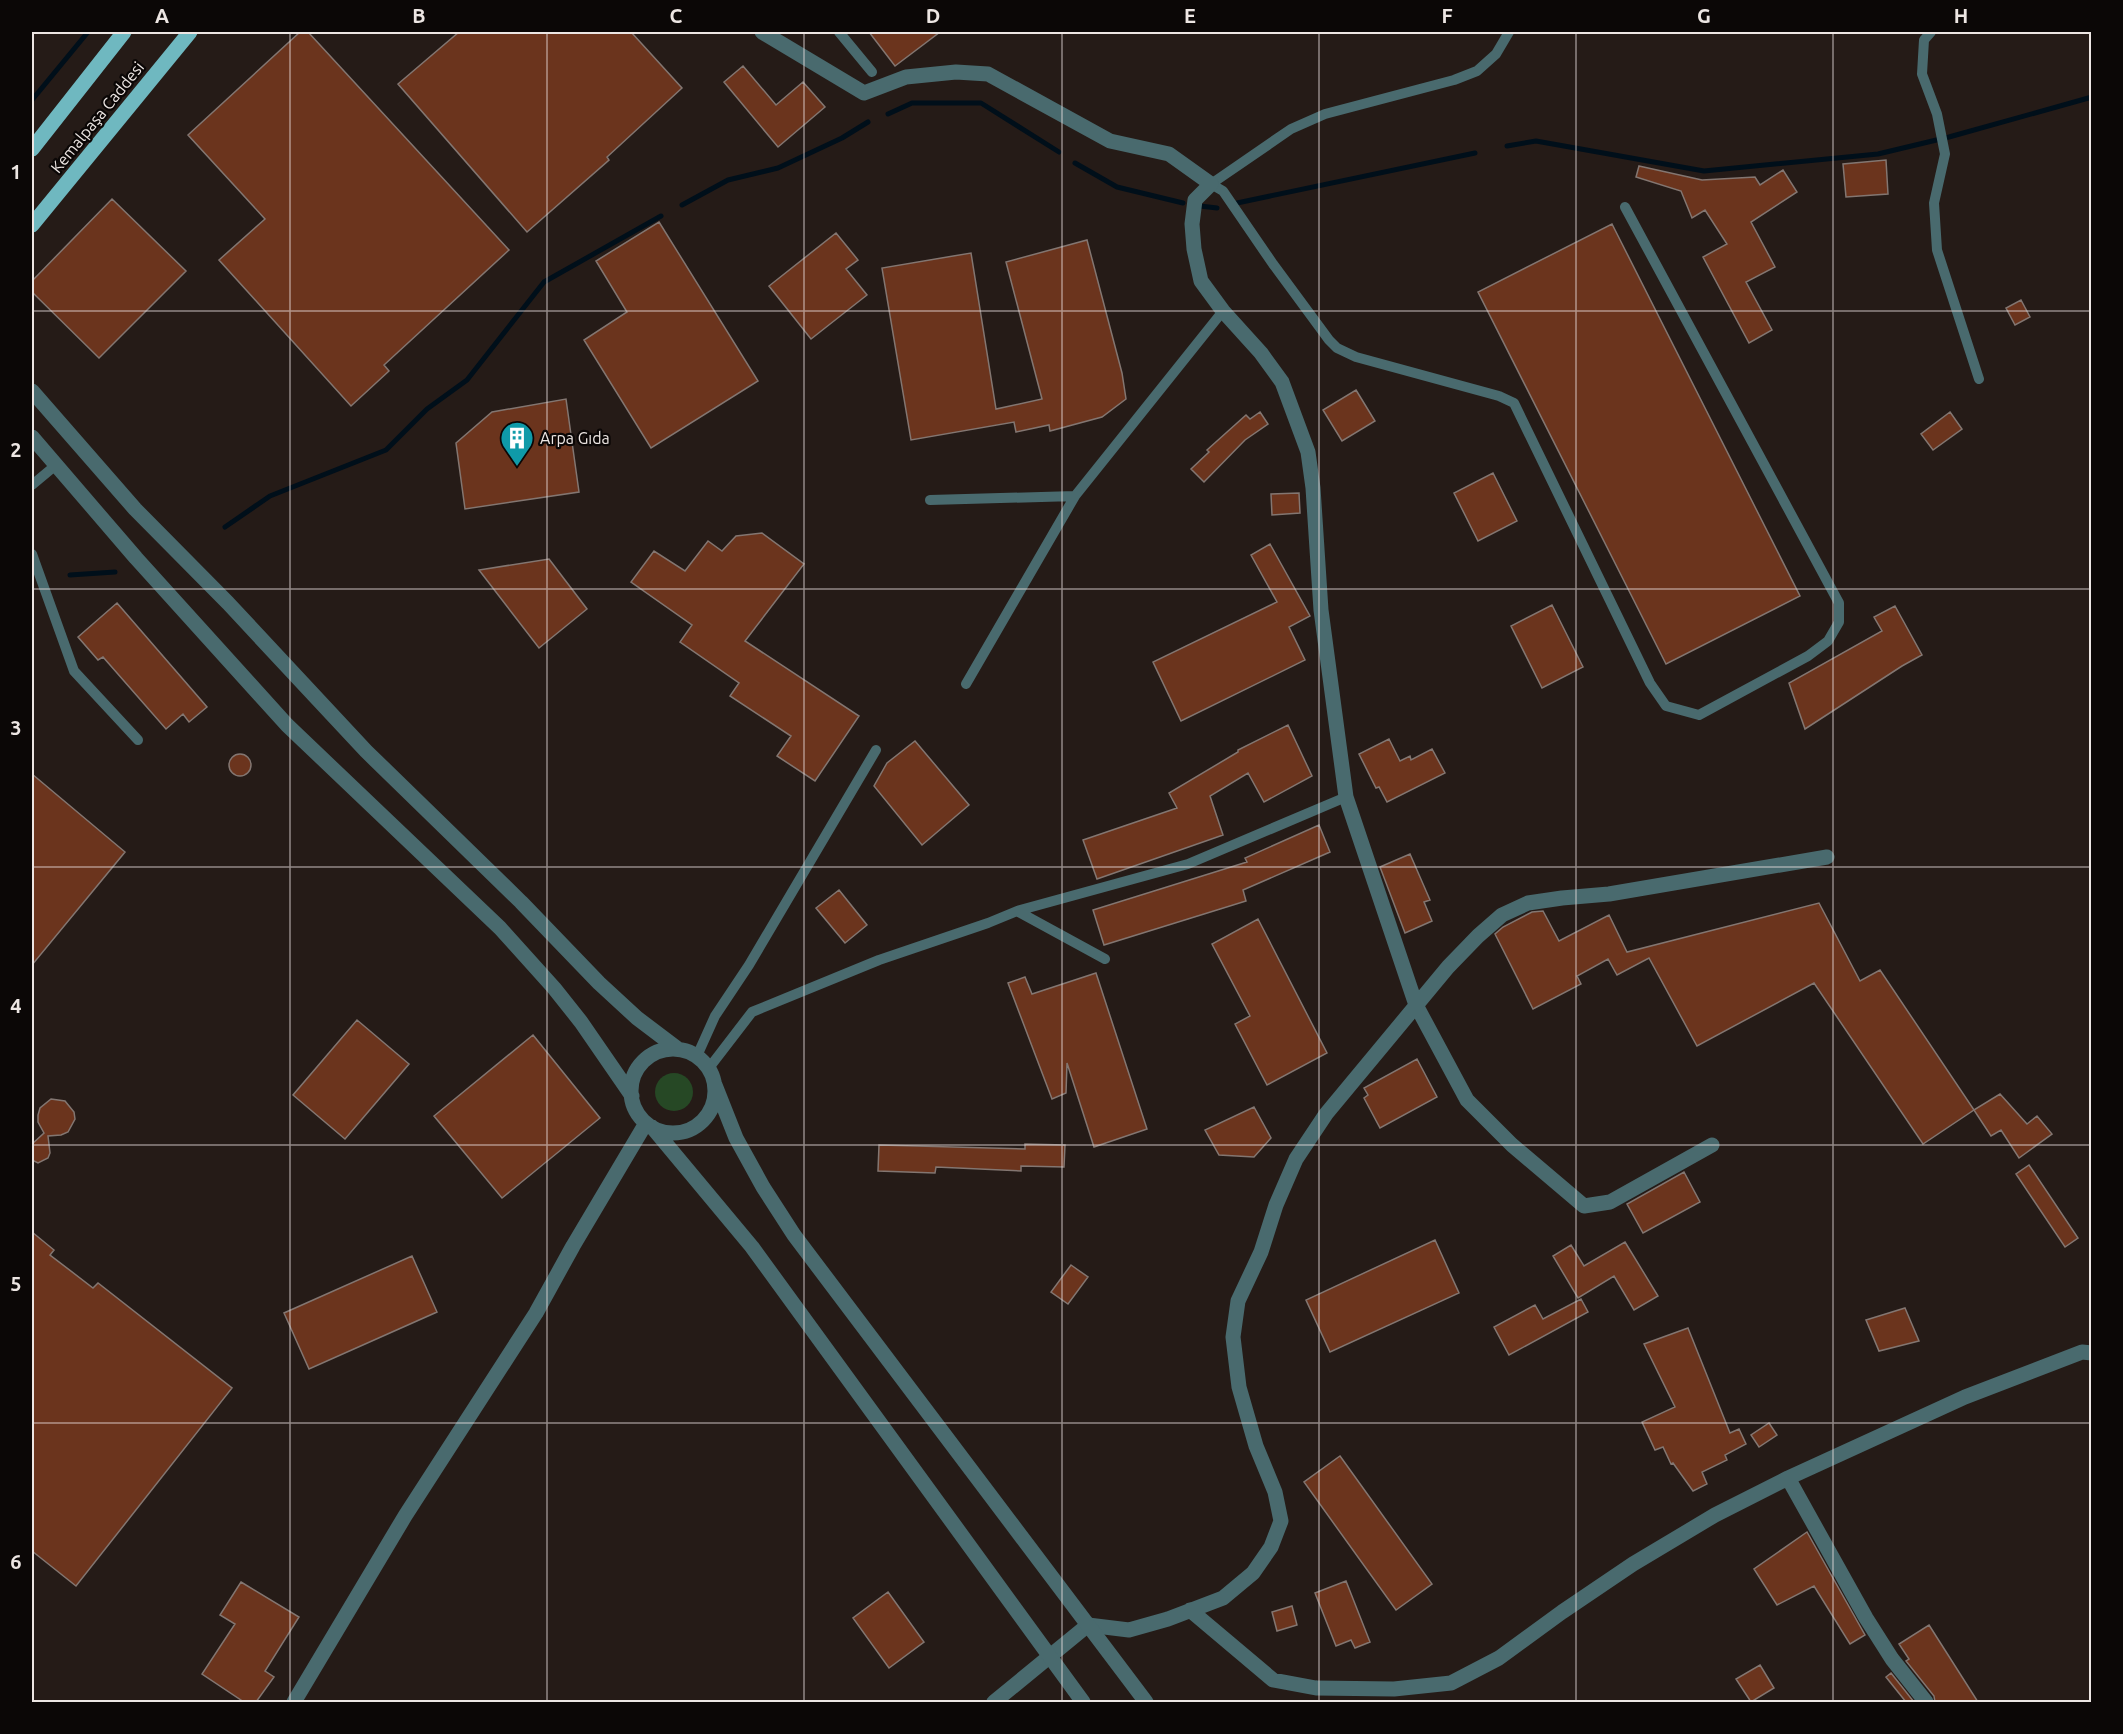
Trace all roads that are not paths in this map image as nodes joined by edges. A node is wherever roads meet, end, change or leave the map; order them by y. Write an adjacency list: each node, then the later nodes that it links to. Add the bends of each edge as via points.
1 (124, 32): 8 (main road, Kemalpaşa Caddesi)
2 (190, 32): 11 (main road, Kemalpaşa Caddesi)
3 (762, 32): 9 (street, via 864,93 906,77 956,72 988,74 1110,141 1169,154)
4 (839, 32): 7 (lane)
5 (1509, 32): 9 (lane, via 1496,54 1466,76 1325,114 1291,129)
6 (1931, 32): 13 (lane, via 1924,40 1922,74 1937,114 1945,154 1934,203 1937,250)
7 (872, 72)
8 (32, 149)
9 (1211, 184): 10 (lane, via 1223,191 1337,348 1514,403 1650,683 1666,706 1698,715 1808,656 1828,641 1839,622 1839,603); 12 (street, via 1196,200 1194,249 1201,281)
10 (1625, 207)
11 (32, 225)
12 (1223, 311): 18 (lane); 25 (street, via 1282,382 1308,452 1321,610)
13 (1979, 378)
14 (32, 391): 30 (street, via 135,509 366,751 598,983)
15 (32, 437): 16 (street)
16 (56, 465): 17 (lane); 34 (street, via 287,725 500,928 581,1022)
17 (32, 485)
18 (1075, 496): 19 (lane); 22 (lane)
19 (930, 500)
20 (32, 554): 21 (lane)
21 (35, 576): 23 (lane, via 75,671)
22 (966, 684)
23 (138, 740)
24 (876, 750): 31 (lane, via 715,1016)
25 (1346, 797): 27 (lane, via 1188,864); 29 (street)
26 (1827, 857): 29 (street, via 1609,894 1528,903 1503,915 1478,936)
27 (1017, 911): 28 (lane); 32 (lane, via 879,960 752,1012)
28 (1105, 959)
29 (1416, 1005): 36 (street, via 1467,1100 1512,1145 1584,1206 1610,1202); 39 (street, via 1326,1114 1296,1159 1238,1301 1233,1337 1239,1387 1281,1521 1272,1547 1253,1573 1223,1598)
30 (678, 1049): 31 (street); 34 (street, via 654,1054 644,1062 636,1072)
31 (697, 1056): 32 (street)
32 (709, 1068): 33 (street)
33 (715, 1085): 35 (street, via 710,1111 691,1129 664,1132); 40 (street, via 736,1138 794,1235)
34 (632, 1096): 35 (street, via 634,1106)
35 (649, 1125): 41 (street, via 752,1247); 42 (street)
36 (1712, 1144)
37 (2091, 1353): 38 (street, via 2082,1352 1965,1397)
38 (1788, 1478): 39 (street, via 1715,1515 1633,1564 1499,1658 1451,1683 1394,1689 1316,1688 1273,1680); 46 (street, via 1871,1626)
39 (1190, 1610): 40 (street, via 1129,1629)
40 (1088, 1625): 41 (street); 45 (street)
41 (1049, 1657): 43 (street); 44 (street)
42 (294, 1702)
43 (994, 1702)
44 (1083, 1702)
45 (1146, 1702)
46 (1926, 1702)

